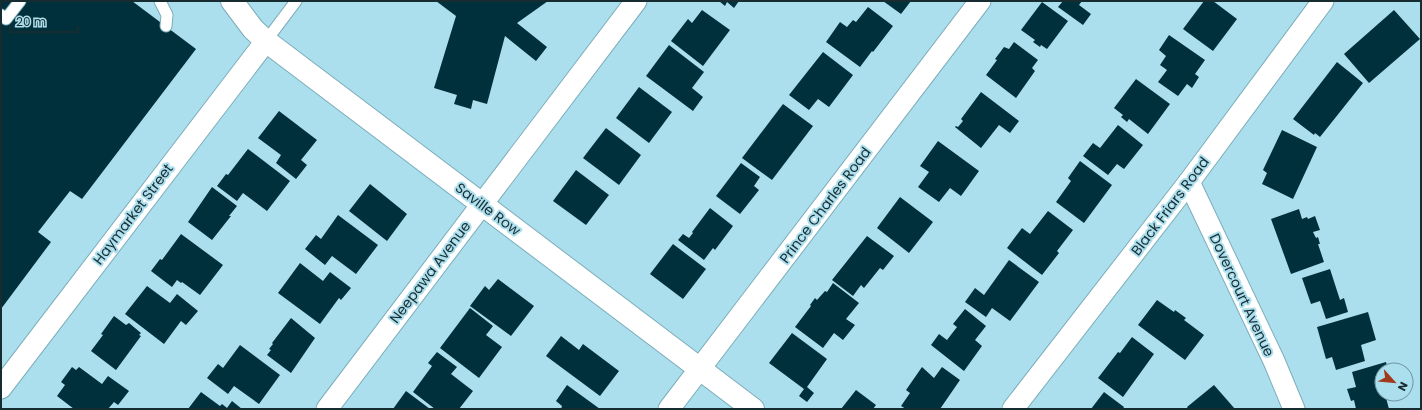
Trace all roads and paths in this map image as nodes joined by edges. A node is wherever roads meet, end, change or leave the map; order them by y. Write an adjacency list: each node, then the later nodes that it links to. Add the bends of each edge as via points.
1 (20, 1): 8 (lane, via 6,19)
2 (160, 1): 9 (lane, via 167,15)
3 (232, 1): 10 (street, Saville Row, via 253,29)
4 (296, 1): 10 (lane)
5 (636, 1): 12 (street, Neepawa Avenue)
6 (980, 1): 13 (street, Prince Charles Road)
7 (1323, 1): 11 (street, Black Friars Road)
8 (1, 15)
9 (166, 26)
10 (266, 40): 12 (street, Saville Row); 14 (street, Haymarket Street)
11 (1189, 182): 18 (street, Black Friars Road); 19 (street, Dovercourt Avenue)
12 (481, 204): 13 (street, Saville Row); 15 (street, Neepawa Avenue)
13 (700, 369): 16 (street, Prince Charles Road); 17 (street, Saville Row)
14 (1, 388)
15 (327, 409)
16 (669, 409)
17 (753, 409)
18 (1014, 409)
19 (1294, 409)

